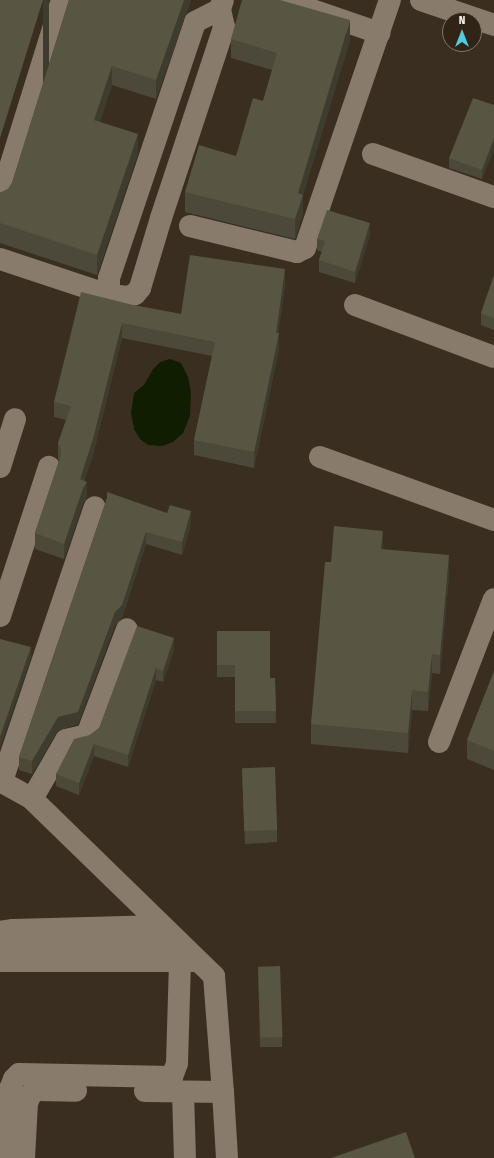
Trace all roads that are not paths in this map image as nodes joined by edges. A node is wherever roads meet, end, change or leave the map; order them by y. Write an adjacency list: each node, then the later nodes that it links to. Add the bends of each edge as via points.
1 (62, 0): 10 (street)
2 (284, 0): 7 (street)
3 (390, 0): 7 (street)
4 (431, 2): 6 (street)
5 (221, 4): 13 (street, via 195,22 109,278); 13 (street, via 224,27 140,288 128,297)
6 (494, 25)
7 (379, 33): 11 (street, via 305,248 297,252)
8 (373, 154): 9 (street)
9 (494, 198)
10 (0, 200)
11 (190, 226)
12 (0, 259): 13 (street)
13 (109, 295)
14 (355, 305): 15 (street)
15 (494, 357)
16 (16, 419): 19 (street)
17 (320, 457): 21 (street)
18 (48, 467): 23 (street)
19 (0, 468)
20 (95, 507): 26 (street)
21 (494, 520)
22 (494, 599): 25 (street)
23 (0, 616)
24 (127, 630): 27 (street, via 88,735 66,740)
25 (439, 742)
26 (1, 781): 27 (street)
27 (32, 799): 28 (street)
28 (162, 926): 29 (street); 31 (street)
29 (0, 932)
30 (0, 942): 31 (street)
31 (184, 960): 32 (street); 34 (street, via 214,976); 35 (street, via 177,1063 172,1077 19,1074 10,1089)
32 (0, 961)
33 (183, 1092): 34 (street); 36 (street, via 37,1090 26,1103); 37 (street)
34 (224, 1092): 38 (street)
35 (9, 1158)
36 (24, 1158)
37 (185, 1158)
38 (227, 1158)

